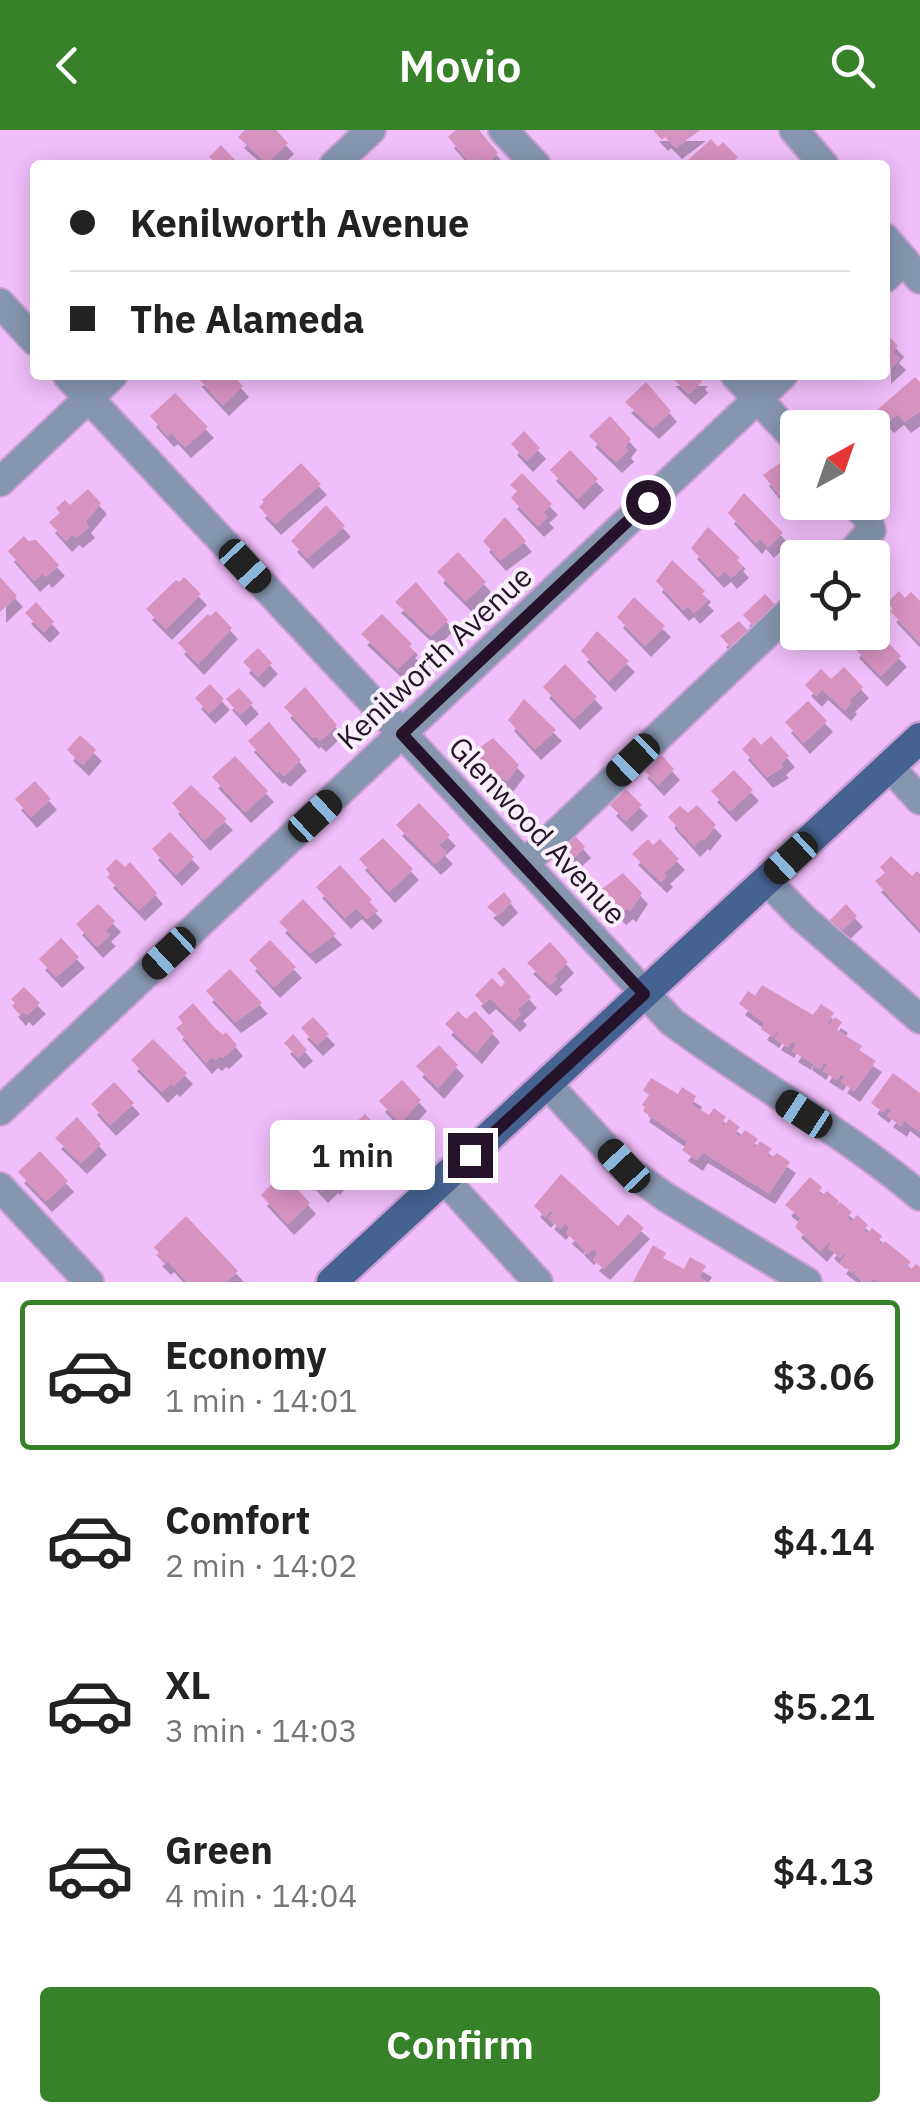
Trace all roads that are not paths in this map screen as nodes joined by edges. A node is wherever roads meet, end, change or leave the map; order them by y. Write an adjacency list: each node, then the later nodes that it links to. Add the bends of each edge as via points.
1 (371, 130): 4 (street)
2 (503, 130): 5 (street)
3 (794, 130): 6 (street)
4 (339, 160)
5 (531, 160)
6 (820, 160)
7 (890, 248): 8 (street)
8 (903, 273)
9 (0, 303): 10 (street)
10 (30, 336)
11 (72, 380): 15 (street, Glenwood Avenue)
12 (108, 380): 15 (street)
13 (740, 380): 16 (street)
14 (778, 380): 16 (street, Kenilworth Avenue)
15 (88, 398): 18 (street); 20 (street, Glenwood Avenue)
16 (758, 399): 17 (street); 20 (street, Kenilworth Avenue)
17 (780, 423)
18 (0, 482)
19 (780, 621): 24 (street)
20 (402, 734): 24 (street, Glenwood Avenue); 29 (street, Kenilworth Avenue)
21 (920, 738): 22 (main road)
22 (890, 766): 23 (street); 25 (main road)
23 (920, 800)
24 (524, 864): 26 (street, Glenwood Avenue)
25 (766, 880): 26 (main road); 27 (street)
26 (644, 994): 28 (main road); 32 (street, Glenwood Avenue, via 714,1053)
27 (920, 1019)
28 (547, 1084): 30 (main road); 36 (street, via 624,1166)
29 (0, 1111)
30 (444, 1179): 33 (main road); 35 (street)
31 (0, 1187): 34 (street)
32 (920, 1196)
33 (342, 1279)
34 (88, 1282)
35 (538, 1282)
36 (807, 1282)

